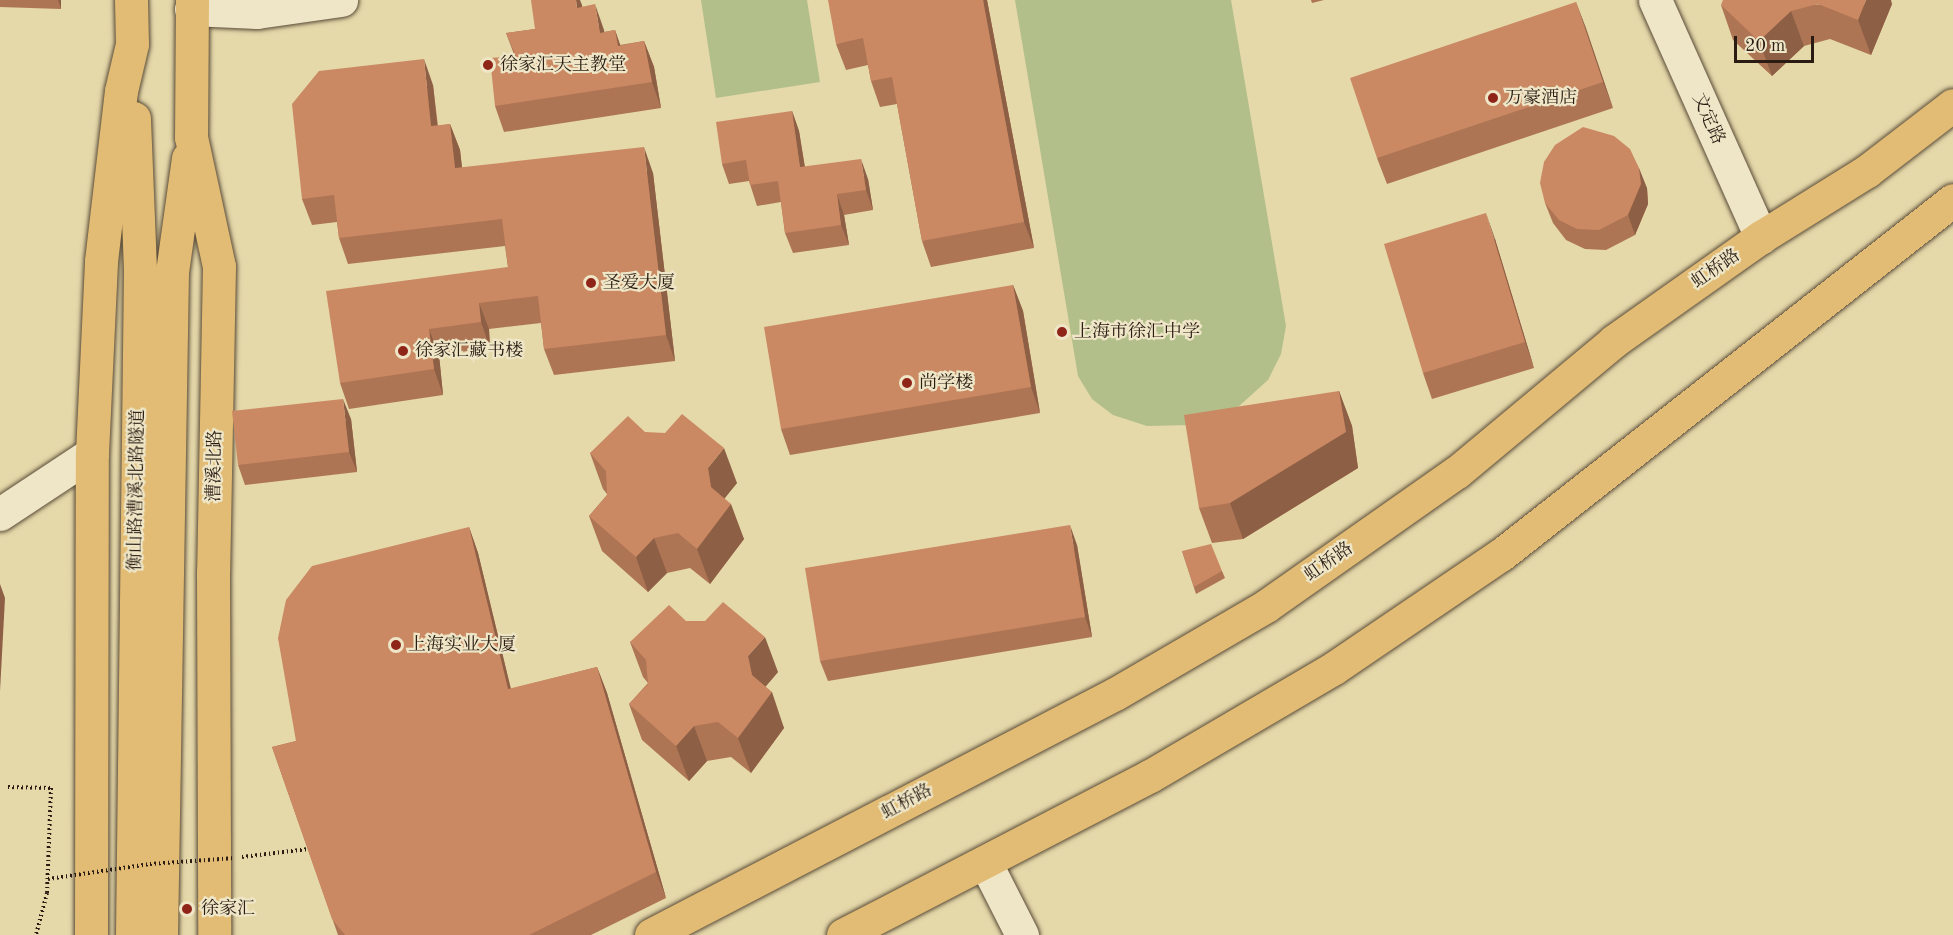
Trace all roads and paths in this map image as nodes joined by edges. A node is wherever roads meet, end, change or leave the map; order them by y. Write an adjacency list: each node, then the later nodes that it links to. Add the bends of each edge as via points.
1 (131, 0): 5 (main road)
2 (341, 0): 4 (street, via 257,12)
3 (1655, 0): 9 (street, 文定路)
4 (192, 4): 7 (main road, 漕溪北路)
5 (132, 44): 10 (main road, via 121,91 101,261); 18 (main road, 衡山路漕溪北路隧道, via 140,269)
6 (1953, 105): 9 (main road, 虹桥路, via 1868,171)
7 (191, 137): 19 (main road, 衡山路漕溪北路隧道, via 171,272); 20 (main road, 漕溪北路, via 219,266 213,572)
8 (1953, 200): 14 (main road, via 1493,560 1334,668 1150,776)
9 (1761, 237): 21 (main road, 虹桥路, via 1614,341 1457,472 1266,606 1115,694)
10 (92, 453): 11 (street); 17 (main road)
11 (0, 514)
12 (8, 788): 15 (path, via 51,788)
13 (309, 849): 15 (path, bridge, via 150,864)
14 (985, 862): 22 (main road); 23 (street)
15 (48, 879): 16 (path)
16 (36, 935)
17 (91, 935)
18 (132, 935)
19 (161, 935)
20 (214, 935)
21 (651, 935)
22 (843, 935)
23 (1022, 935)

